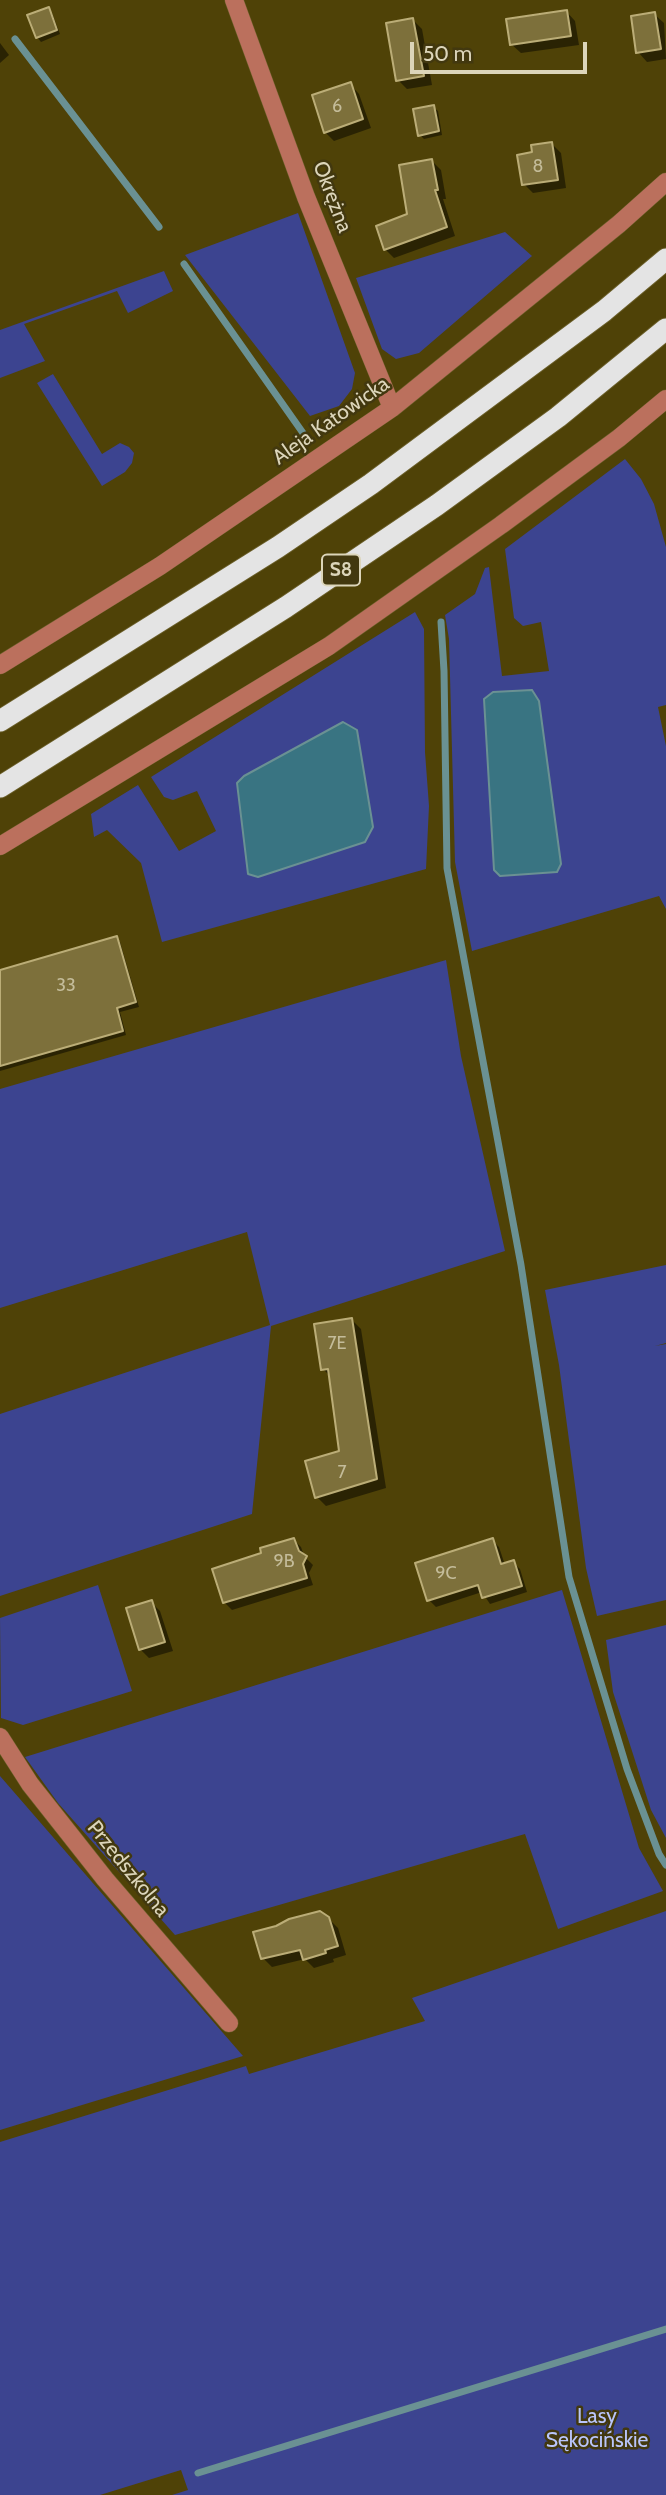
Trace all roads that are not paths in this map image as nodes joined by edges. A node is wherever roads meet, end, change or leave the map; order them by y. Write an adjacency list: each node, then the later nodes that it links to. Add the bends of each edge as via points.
1 (234, 0): 6 (street, Okrężna, via 306,197)
2 (666, 182): 6 (street, Aleja Katowicka)
3 (666, 259): 8 (highway, S8, via 604,311 371,484)
4 (666, 329): 9 (highway, S8, via 558,416 406,527)
5 (666, 400): 10 (street, via 501,525 329,646)
6 (392, 408): 7 (street, Aleja Katowicka, via 160,566)
7 (0, 665)
8 (0, 721)
9 (0, 787)
10 (0, 846)
11 (0, 1737): 12 (street, Przedszkolna, via 30,1784 105,1879)
12 (229, 2023)

